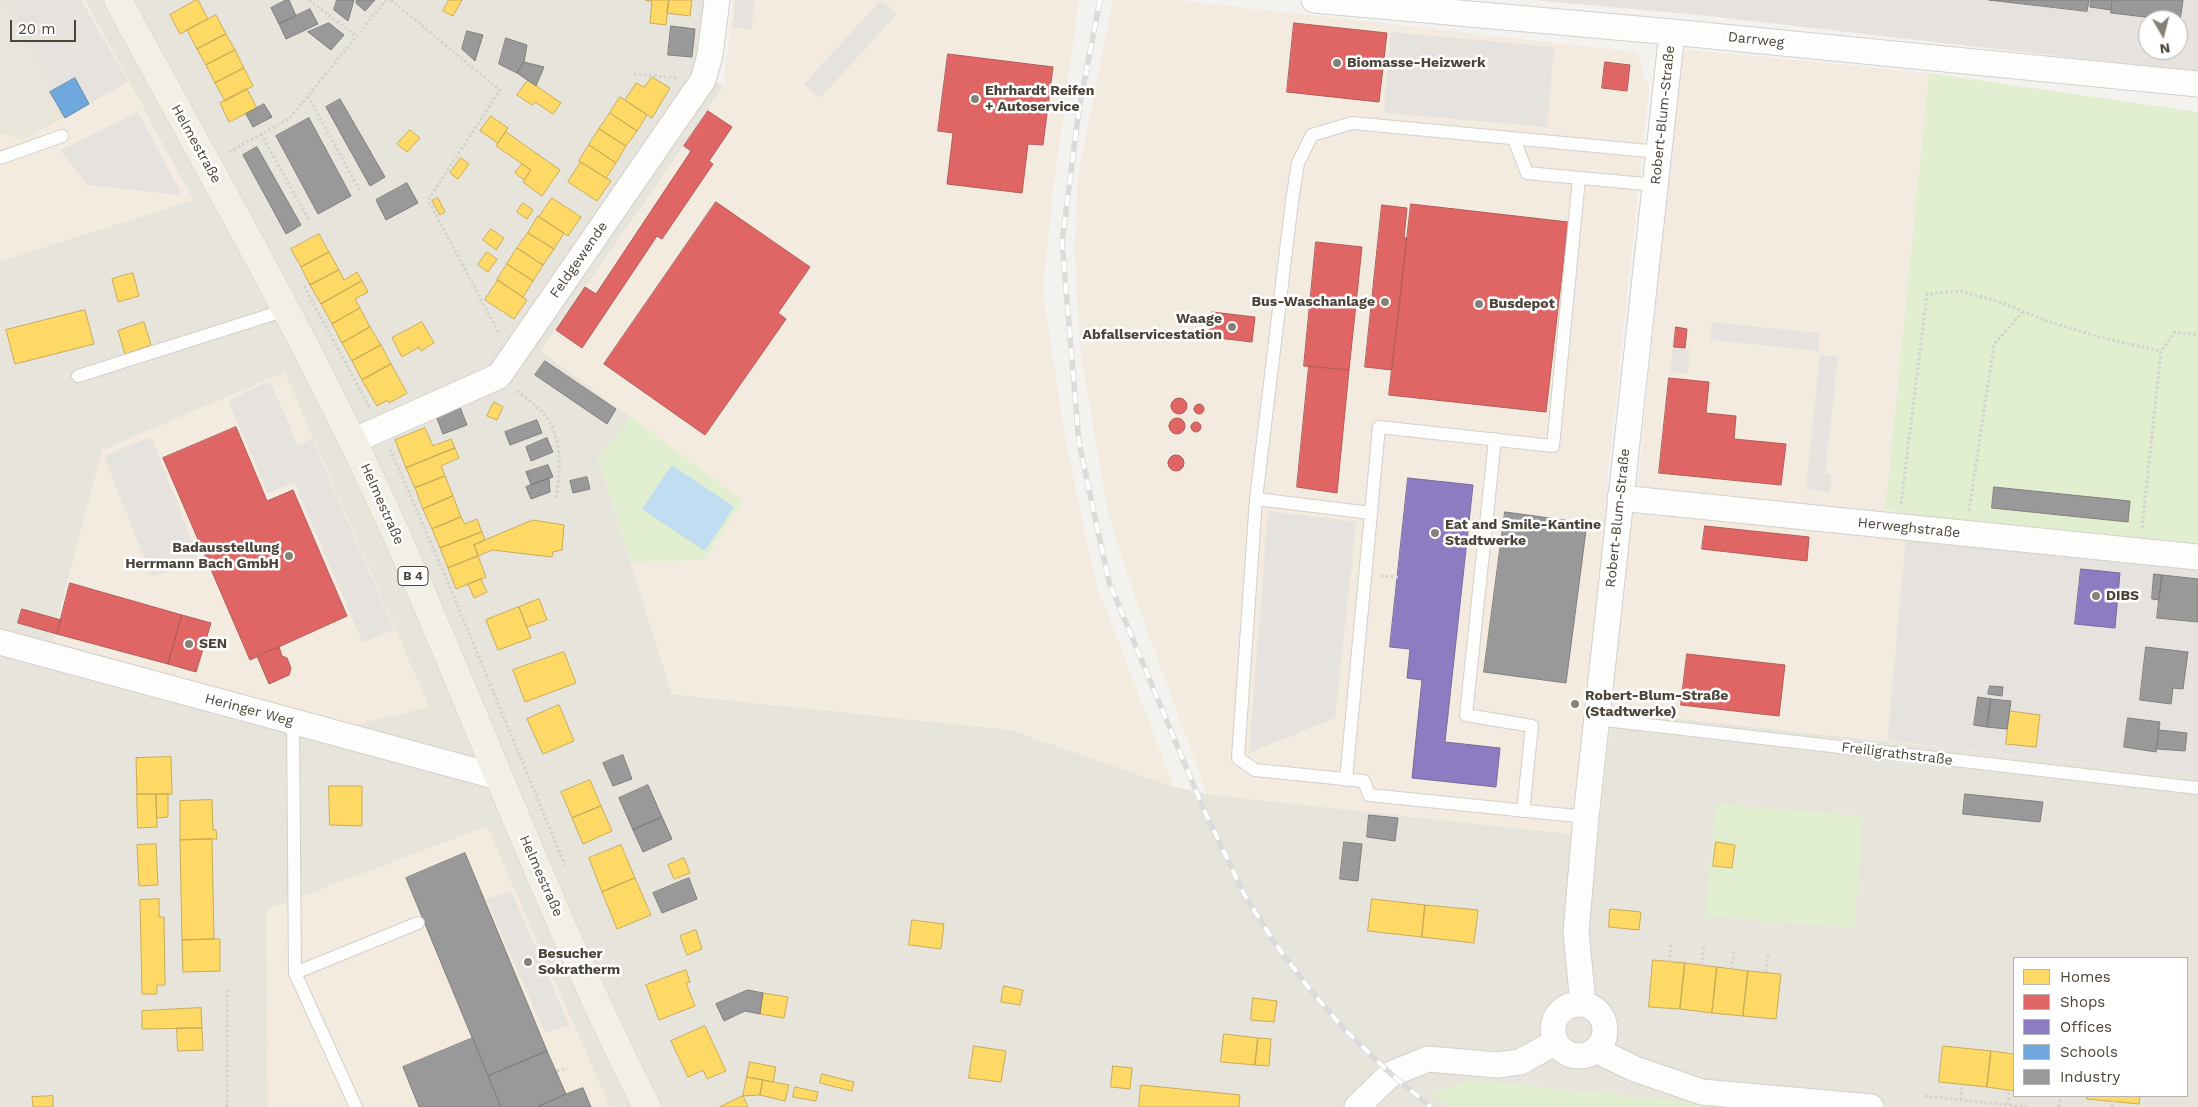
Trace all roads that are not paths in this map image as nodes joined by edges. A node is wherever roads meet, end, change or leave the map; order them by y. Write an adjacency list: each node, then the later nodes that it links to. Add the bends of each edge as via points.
1 (118, 0): 12 (main road, Helmestraße / B 4)
2 (717, 0): 15 (street, Feldgewende, via 710,55 703,80 499,376)
3 (1314, 0): 4 (street, Darrweg)
4 (1672, 32): 5 (street, Darrweg); 8 (street, Robert-Blum-Straße)
5 (2198, 84)
6 (62, 136): 9 (lane)
7 (1514, 139): 8 (lane); 10 (lane, via 1527,173); 17 (lane, via 1352,124 1312,135 1298,163 1292,201)
8 (1659, 152): 11 (street, Robert-Blum-Straße)
9 (0, 158)
10 (1579, 178): 11 (lane); 14 (lane, via 1553,446)
11 (1656, 185): 16 (street, Robert-Blum-Straße)
12 (286, 310): 13 (lane); 15 (main road, Helmestraße / B 4)
13 (78, 376)
14 (1495, 439): 18 (lane, via 1379,427); 26 (lane, via 1466,715 1532,726)
15 (353, 441): 23 (main road, Helmestraße / B 4)
16 (1620, 498): 19 (street, Herweghstraße); 21 (street, Robert-Blum-Straße)
17 (1256, 499): 18 (lane); 24 (lane, via 1238,758 1255,770)
18 (1371, 512): 24 (lane)
19 (2198, 557)
20 (0, 642): 22 (street, Heringer Weg)
21 (1596, 719): 25 (lane, Freiligrathstraße); 27 (street, Robert-Blum-Straße)
22 (293, 722): 23 (street, Heringer Weg); 29 (lane)
23 (498, 777): 34 (main road, Helmestraße / B 4, via 610,1034)
24 (1346, 780): 26 (lane, via 1364,781 1369,795)
25 (2198, 788)
26 (1523, 811): 27 (lane)
27 (1586, 817): 30 (street, Robert-Blum-Straße, via 1576,932)
28 (418, 923): 29 (lane)
29 (296, 973): 33 (lane)
30 (1582, 1004): 31 (street, via 1574,1004 1556,1018 1553,1031); 32 (street, via 1594,1008 1605,1026 1602,1043)
31 (1556, 1042): 32 (street, via 1561,1049 1574,1055); 35 (street, via 1520,1062 1496,1065 1428,1060 1391,1074)
32 (1596, 1050): 36 (street, via 1635,1069 1702,1092)
33 (356, 1107)
34 (647, 1107)
35 (1357, 1107)
36 (1872, 1107)

